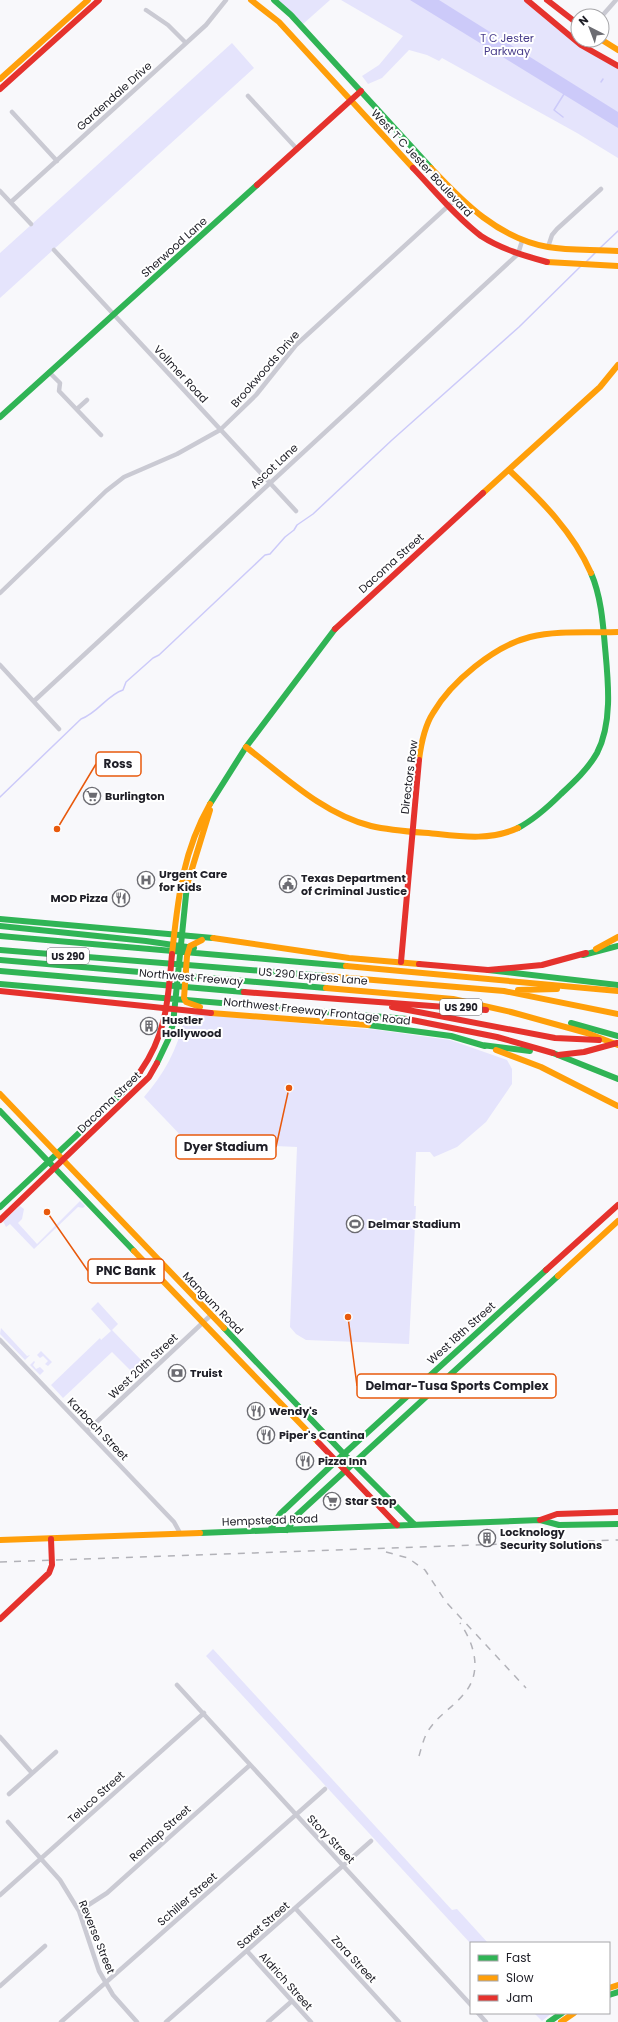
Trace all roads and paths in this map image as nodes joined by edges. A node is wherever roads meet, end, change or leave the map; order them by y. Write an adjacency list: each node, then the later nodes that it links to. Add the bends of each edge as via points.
1 (88, 0): 18 (main road)
2 (99, 0): 19 (main road)
3 (226, 0): 15 (street, Gardendale Drive, via 206,25)
4 (251, 0): 22 (main road, West T C Jester Boulevard, via 279,22)
5 (274, 0): 20 (main road, West T C Jester Boulevard)
6 (527, 0): 10 (main road)
7 (537, 0): 10 (street)
8 (547, 0): 13 (main road)
9 (616, 0): 11 (street)
10 (532, 5): 14 (main road)
11 (609, 8)
12 (146, 10): 15 (street, via 168,25)
13 (570, 18)
14 (570, 33)
15 (186, 43): 25 (street, Gardendale Drive)
16 (591, 48): 17 (main road)
17 (618, 66)
18 (0, 79)
19 (0, 89)
20 (361, 91): 22 (main road, Sherwood Lane); 28 (main road, West T C Jester Boulevard)
21 (248, 96): 24 (street)
22 (350, 101): 24 (main road, Sherwood Lane); 30 (main road, West T C Jester Boulevard)
23 (12, 112): 25 (street)
24 (297, 149): 38 (main road, Sherwood Lane)
25 (57, 161): 29 (street, Gardendale Drive)
26 (601, 189): 33 (street, via 557,229)
27 (0, 191): 29 (street)
28 (458, 197): 30 (street, Brookwoods Drive); 32 (main road, West T C Jester Boulevard, via 495,227)
29 (10, 202): 31 (street)
30 (448, 206): 36 (main road, West T C Jester Boulevard, via 482,236); 44 (street, Brookwoods Drive, via 296,344 256,395)
31 (31, 224)
32 (522, 241): 33 (main road, West T C Jester Boulevard); 36 (street)
33 (548, 247): 35 (main road, West T C Jester Boulevard)
34 (54, 250): 38 (street, Vollmer Road)
35 (618, 252)
36 (518, 254): 37 (main road, West T C Jester Boulevard, via 549,262); 47 (street, Ascot Lane)
37 (618, 266)
38 (114, 314): 40 (main road, Sherwood Lane); 44 (street, Vollmer Road)
39 (618, 365): 46 (main road, Dacoma Street, via 600,387)
40 (49, 372): 42 (street, via 60,383 59,391); 43 (main road, Sherwood Lane)
41 (87, 400): 42 (street)
42 (77, 409): 45 (street)
43 (0, 417)
44 (220, 430): 47 (street, Vollmer Road); 49 (street, Brookwoods Drive, via 177,454 124,477 106,491)
45 (101, 435)
46 (509, 470): 51 (main road, via 559,522 585,560 599,599); 55 (main road, Dacoma Street, via 353,610 336,628)
47 (269, 483): 48 (street, Vollmer Road); 53 (street, Ascot Lane)
48 (296, 511)
49 (0, 593)
50 (618, 632): 51 (main road, Directors Row)
51 (603, 633): 57 (main road, Directors Row, via 549,634 507,645 492,654 455,687 433,714 421,746); 57 (main road, via 608,699 606,727 602,743 585,772 530,821 510,831 494,836 465,837)
52 (0, 665): 53 (street)
53 (34, 701): 54 (street)
54 (59, 729)
55 (246, 747): 56 (main road, Dacoma Street); 57 (main road, via 330,809 355,821 390,830)
56 (211, 804): 58 (main road, Dacoma Street, via 201,820); 59 (main road, Dacoma Street)
57 (413, 832): 73 (main road, Directors Row)
58 (185, 862): 59 (main road); 63 (main road, Dacoma Street, via 179,888)
59 (192, 864): 63 (main road, Dacoma Street)
60 (0, 919): 63 (main road)
61 (0, 926): 71 (main road, via 163,942)
62 (0, 931): 67 (main road, via 37,936)
63 (177, 935): 66 (main road); 83 (main road, Dacoma Street); 84 (main road, Dacoma Street)
64 (0, 936): 67 (main road)
65 (618, 937): 70 (main road)
66 (212, 938): 73 (main road, via 315,954); 85 (main road, via 193,942 190,946 184,998 191,1005)
67 (48, 941): 71 (main road)
68 (618, 946): 70 (main road)
69 (0, 950): 80 (main road, Northwest Freeway / US 290)
70 (583, 954): 74 (main road, via 542,965)
71 (252, 958): 81 (main road)
72 (0, 960): 88 (main road, US 290 Express Lane, via 453,999 511,1012)
73 (401, 962): 74 (main road)
74 (488, 970): 78 (main road)
75 (0, 971): 82 (main road, Northwest Freeway / US 290)
76 (616, 978): 80 (main road, via 572,988)
77 (0, 984): 90 (main road, via 406,1019 497,1037 558,1056)
78 (618, 985)
79 (0, 991): 83 (main road, Northwest Freeway Frontage Road)
80 (504, 991): 86 (main road, US 290)
81 (618, 991)
82 (369, 1002): 87 (main road, Northwest Freeway / US 290, via 509,1012 552,1019); 87 (main road, via 555,1038 598,1040)
83 (166, 1009): 84 (main road, Northwest Freeway Frontage Road); 94 (main road, Dacoma Street, via 162,1034 146,1066 125,1090)
84 (175, 1009): 85 (main road, Northwest Freeway Frontage Road); 95 (main road, Dacoma Street, via 172,1032 164,1054 149,1077)
85 (238, 1013): 89 (main road, Northwest Freeway Frontage Road, via 426,1032)
86 (618, 1014)
87 (618, 1037)
88 (618, 1044): 89 (main road, via 557,1055)
89 (482, 1045): 92 (main road, Northwest Freeway Frontage Road, via 541,1067)
90 (618, 1079)
91 (1, 1096): 94 (main road, Mangum Road)
92 (618, 1106)
93 (0, 1111): 96 (main road, Mangum Road)
94 (58, 1154): 95 (main road, Mangum Road); 96 (main road, Dacoma Street)
95 (63, 1160): 97 (main road, Dacoma Street); 100 (main road, Mangum Road)
96 (48, 1163): 97 (main road, Mangum Road); 99 (main road, Dacoma Street)
97 (54, 1168): 101 (main road, Dacoma Street); 102 (main road, Mangum Road)
98 (618, 1205): 104 (main road, West 18th Street)
99 (0, 1207)
100 (113, 1213): 102 (main road); 106 (main road, Mangum Road)
101 (0, 1220)
102 (106, 1220): 108 (main road, Mangum Road)
103 (618, 1221): 105 (main road, West 18th Street)
104 (588, 1232): 105 (main road); 107 (main road, West 18th Street)
105 (597, 1241): 109 (main road, West 18th Street)
106 (161, 1263): 108 (main road); 110 (main road, Mangum Road)
107 (547, 1268): 109 (main road); 111 (main road, West 18th Street)
108 (152, 1271): 112 (main road, Mangum Road)
109 (556, 1278): 113 (main road, West 18th Street)
110 (211, 1315): 112 (street, West 20th Street); 117 (main road, Mangum Road)
111 (496, 1315): 113 (main road); 115 (main road, West 18th Street)
112 (203, 1323): 119 (main road, Mangum Road); 121 (street, West 20th Street)
113 (505, 1324): 116 (main road, West 18th Street)
114 (0, 1340): 121 (street, Karbach Street)
115 (444, 1362): 116 (main road); 118 (main road, West 18th Street)
116 (453, 1371): 120 (main road, West 18th Street)
117 (289, 1396): 119 (main road); 122 (main road, Mangum Road)
118 (406, 1397): 120 (main road); 122 (main road, West 18th Street)
119 (280, 1404): 123 (main road, Mangum Road)
120 (415, 1406): 124 (main road, West 18th Street)
121 (87, 1431): 135 (street, Karbach Street, via 174,1522)
122 (344, 1454): 123 (main road, West 18th Street); 124 (main road, Mangum Road)
123 (335, 1462): 125 (main road, Mangum Road); 126 (main road, West 18th Street)
124 (353, 1463): 125 (main road, West 18th Street); 130 (main road, Mangum Road)
125 (344, 1471): 127 (main road, West 18th Street); 132 (main road, Mangum Road)
126 (304, 1492): 127 (main road); 133 (main road, West 18th Street, via 280,1514)
127 (313, 1499): 134 (main road, West 18th Street)
128 (618, 1512): 129 (main road, Hempstead Road, via 557,1514)
129 (540, 1520): 130 (main road, Hempstead Road); 131 (main road, Hempstead Road, via 559,1525)
130 (414, 1524): 132 (main road, Hempstead Road)
131 (618, 1524)
132 (397, 1525): 134 (main road, Hempstead Road)
133 (270, 1530): 134 (main road, Hempstead Road); 135 (main road, Hempstead Road)
134 (287, 1530)
135 (180, 1533): 136 (main road, Hempstead Road)
136 (51, 1539): 137 (main road, Hempstead Road); 138 (main road, via 50,1574)
137 (0, 1540)
138 (0, 1619)
139 (177, 1685): 140 (street, Story Street)
140 (204, 1713): 143 (street, Story Street); 150 (street, Teluco Street)
141 (0, 1736): 144 (street)
142 (56, 1752): 144 (street)
143 (250, 1765): 147 (street, Story Street); 154 (street, Remlap Street, via 106,1893)
144 (32, 1773): 146 (street)
145 (325, 1789): 147 (street, Schiller Street)
146 (9, 1794)
147 (296, 1815): 151 (street, Story Street); 157 (street, Schiller Street)
148 (8, 1822): 150 (street, Reverse Street)
149 (371, 1841): 151 (street, Saxet Street)
150 (41, 1858): 152 (street, Teluco Street); 154 (street, Reverse Street, via 60,1880)
151 (344, 1865): 153 (street, Saxet Street); 160 (street, Story Street)
152 (0, 1895)
153 (296, 1909): 156 (street, Saxet Street); 169 (street, Zora Street)
154 (79, 1910): 157 (street, Reverse Street, via 93,1956)
155 (45, 1946): 158 (street)
156 (247, 1951): 159 (street, Aldrich Street); 166 (street, Saxet Street)
157 (106, 1983): 164 (street, Schiller Street); 165 (street, Reverse Street)
158 (0, 1986)
159 (292, 2001): 167 (street); 168 (street, Aldrich Street)
160 (470, 2004)
161 (479, 2014): 170 (street)
162 (561, 2014): 171 (main road)
163 (573, 2014): 172 (main road)
164 (62, 2022)
165 (137, 2022)
166 (166, 2022)
167 (268, 2022)
168 (311, 2022)
169 (399, 2022)
170 (486, 2022)
171 (549, 2022)
172 (561, 2022)

